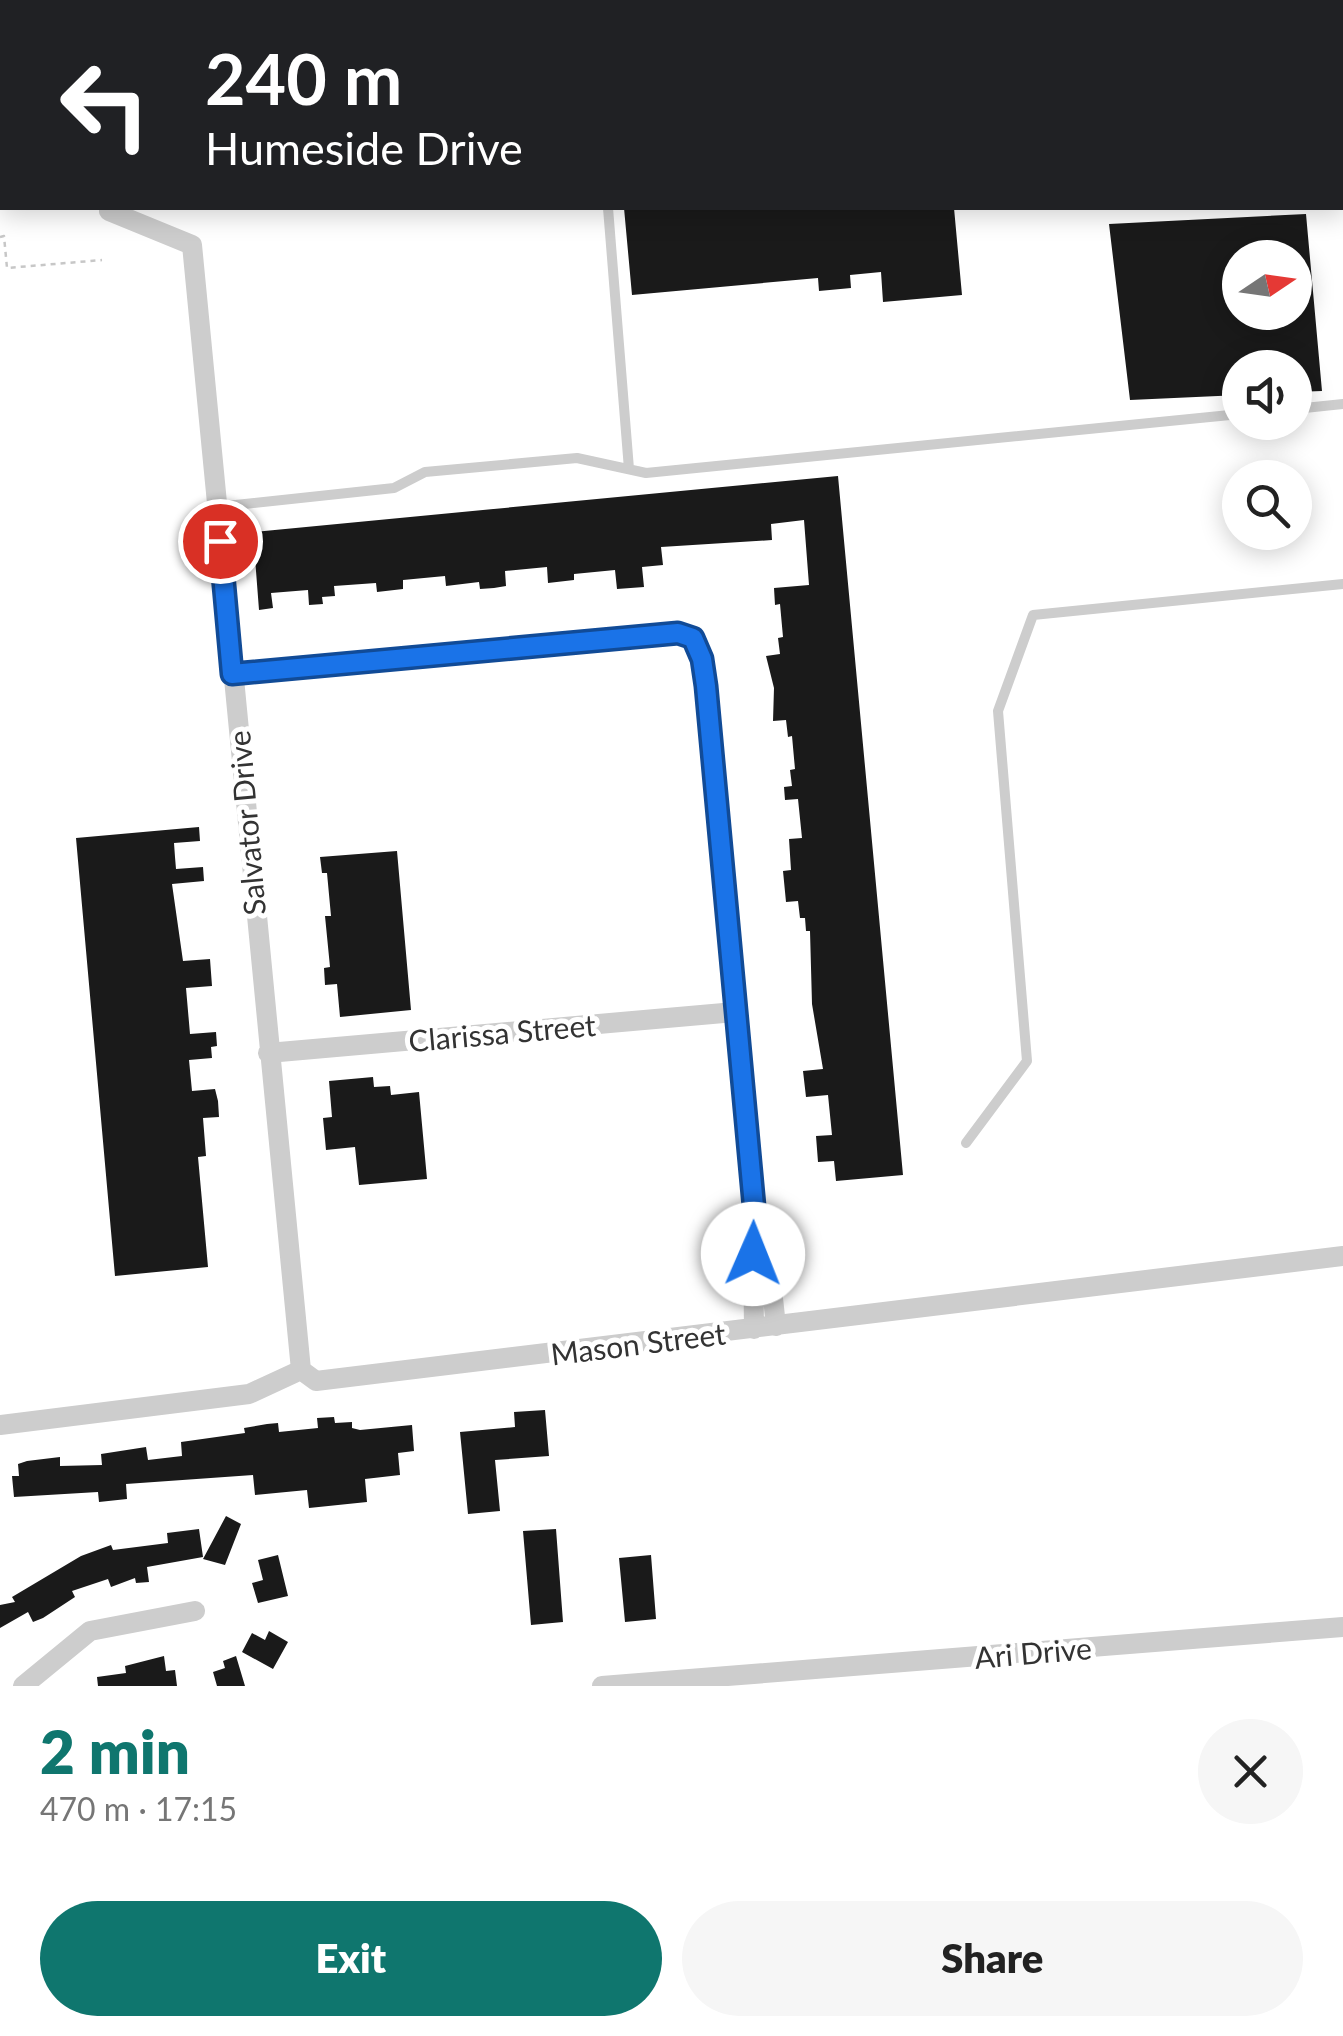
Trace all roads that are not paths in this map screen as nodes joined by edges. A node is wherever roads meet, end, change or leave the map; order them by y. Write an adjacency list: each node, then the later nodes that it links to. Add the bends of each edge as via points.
1 (608, 210): 6 (lane)
2 (109, 211): 7 (street, Salvator Drive, via 192,245)
3 (1343, 404): 4 (lane)
4 (1312, 407)
5 (1222, 416): 6 (lane)
6 (629, 470): 7 (lane, via 577,458 425,472 394,488)
7 (216, 508): 9 (street, Salvator Drive)
8 (1343, 584): 12 (lane, via 1033,615 998,711 1027,1061)
9 (232, 674): 10 (street, via 678,633 693,638 706,686); 11 (street, Salvator Drive)
10 (736, 1012): 11 (street, Clarissa Street); 14 (street, via 755,1217 751,1291)
11 (268, 1053): 15 (street, Salvator Drive)
12 (966, 1143)
13 (1343, 1256): 14 (street, Mason Street)
14 (765, 1328): 15 (street, Mason Street, via 316,1381)
15 (301, 1370): 16 (street, via 249,1394)
16 (0, 1426)
17 (196, 1611): 20 (street, via 90,1631)
18 (1343, 1627): 19 (street, Ari Drive)
19 (832, 1677): 21 (street, Ari Drive)
20 (23, 1686)
21 (602, 1686)

